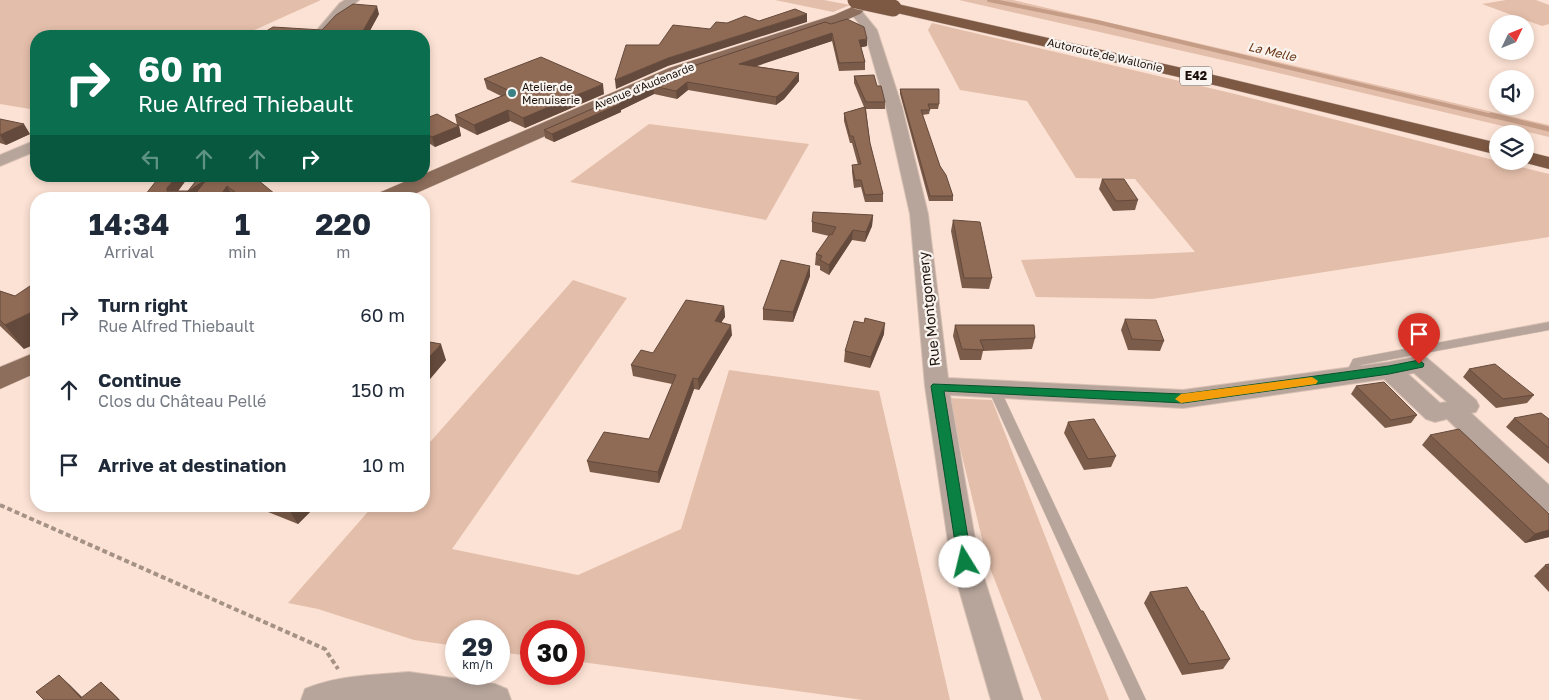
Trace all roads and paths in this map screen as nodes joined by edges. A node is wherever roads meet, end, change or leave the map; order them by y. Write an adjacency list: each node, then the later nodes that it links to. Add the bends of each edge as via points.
1 (353, 0): 4 (street)
2 (916, 0): 5 (highway, Autoroute de Wallonie / E42)
3 (860, 4): 9 (highway, Autoroute de Wallonie / E42, bridge, via 893,8 1218,81); 13 (main road, Avenue d'Audenarde, via 813,27 674,72); 20 (street, Rue Montgomery, via 894,107 919,214)
4 (323, 30)
5 (1489, 132)
6 (1534, 143): 7 (highway)
7 (1549, 147)
8 (30, 148): 11 (street)
9 (1489, 148)
10 (1534, 159): 12 (highway)
11 (0, 161)
12 (1549, 163)
13 (430, 179)
14 (423, 182): 15 (main road, Avenue d'Audenarde)
15 (400, 192)
16 (1549, 326): 18 (lane, via 1357,362)
17 (30, 364): 19 (main road)
18 (1351, 375): 21 (street, via 1183,399); 22 (street, via 1389,370 1435,413 1452,410)
19 (0, 378)
20 (937, 386): 21 (street); 27 (street, Rue Montgomery, via 965,562)
21 (995, 391): 28 (lane)
22 (1549, 500)
23 (0, 505): 24 (path, via 325,649)
24 (352, 692): 25 (street); 26 (street, via 409,688)
25 (317, 700)
26 (495, 700)
27 (1008, 700)
28 (1138, 700)

